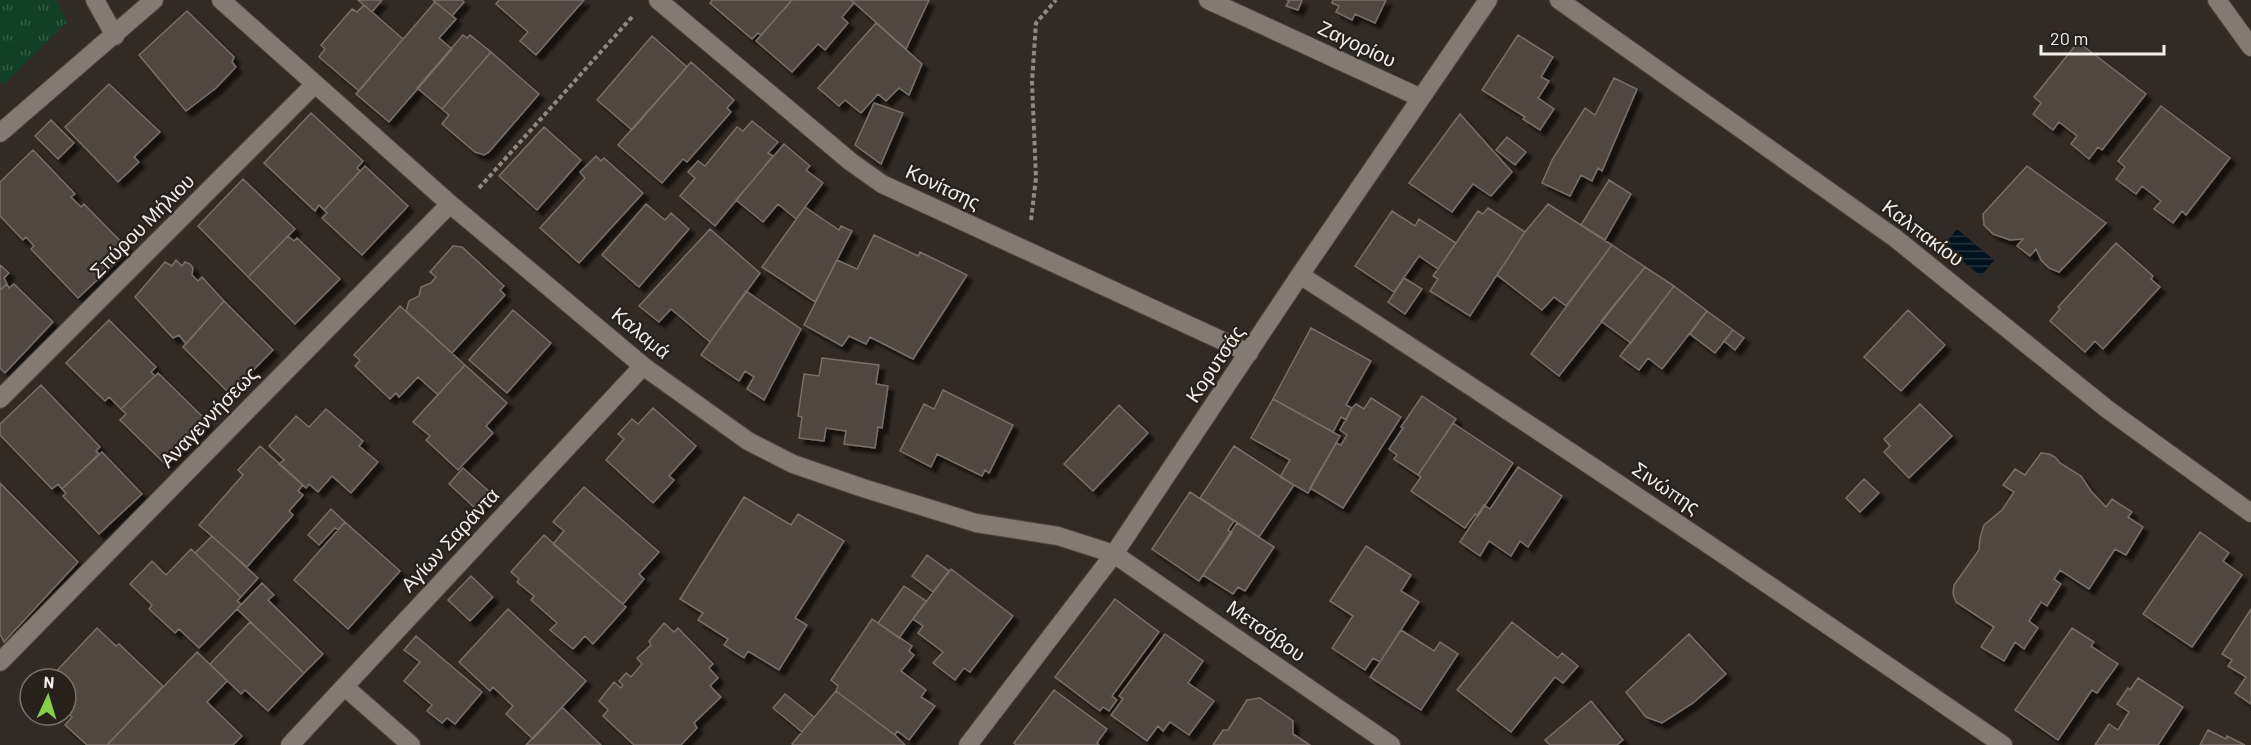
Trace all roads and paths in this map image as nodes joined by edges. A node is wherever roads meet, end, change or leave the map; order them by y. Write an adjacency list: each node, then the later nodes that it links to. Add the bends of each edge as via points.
1 (95, 0): 11 (street)
2 (154, 0): 11 (street)
3 (221, 0): 13 (street, Καλαμά)
4 (658, 0): 17 (street, Κονίτσης, via 882,184)
5 (1056, 0): 17 (path, via 1036,23 1032,82 1036,178)
6 (1208, 0): 14 (street, Ζαγορίου)
7 (1488, 0): 14 (street, Κορυτσάς)
8 (1559, 0): 22 (street, Καλπακίου, via 1894,238 2107,409)
9 (2217, 0): 12 (street)
10 (639, 9): 16 (path)
11 (114, 36): 15 (street)
12 (2251, 46)
13 (315, 84): 16 (street, Καλαμά); 21 (street, Σπύρου Μήλιου)
14 (1421, 98): 18 (street, Κορυτσάς)
15 (0, 133)
16 (454, 207): 20 (street, Καλαμά); 24 (street, Αναγεννήσεως)
17 (1027, 251): 19 (street, Κονίτσης)
18 (1300, 275): 19 (street, Κορυτσάς); 30 (street, Σινώπης, via 1758,577)
19 (1249, 353): 23 (street, Κορυτσάς)
20 (643, 366): 23 (street, Καλαμά, via 748,441 793,464 976,523 1058,536); 25 (street, Αγίων Σαράντα)
21 (0, 399)
22 (2251, 513)
23 (1114, 554): 28 (street, Κορυτσάς); 29 (street, Μετσόβου)
24 (0, 662)
25 (345, 687): 26 (street, Αγίων Σαράντα); 27 (street)
26 (290, 745)
27 (411, 745)
28 (968, 745)
29 (1391, 745)
30 (2003, 745)

